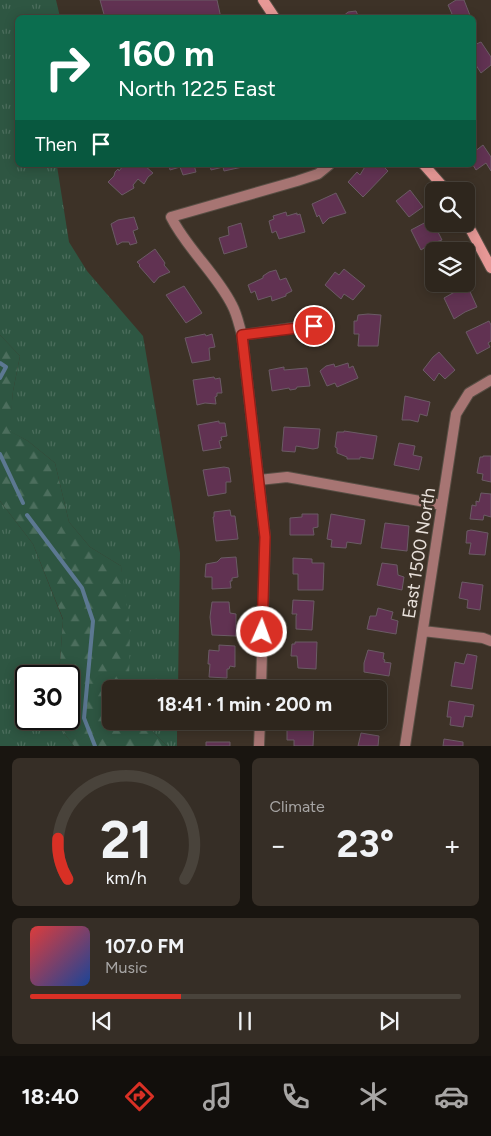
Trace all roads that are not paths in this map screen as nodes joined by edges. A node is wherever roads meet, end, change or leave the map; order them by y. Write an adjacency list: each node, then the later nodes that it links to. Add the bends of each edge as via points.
1 (263, 0): 2 (street)
2 (273, 15)
3 (327, 167): 9 (street, via 318,174 297,181 171,217 233,307)
4 (426, 167): 5 (street)
5 (439, 182)
6 (472, 232): 7 (street)
7 (489, 261)
8 (314, 326): 9 (street)
9 (242, 335): 11 (street)
10 (491, 380): 12 (street, East 1500 North, via 469,393 456,414)
11 (259, 480): 12 (street, via 287,477); 15 (street, via 265,537)
12 (442, 505): 13 (street, East 1500 North)
13 (423, 631): 14 (street); 18 (street, East 1500 North)
14 (491, 641)
15 (261, 680)
16 (260, 730): 17 (street)
17 (259, 746)
18 (405, 746)

